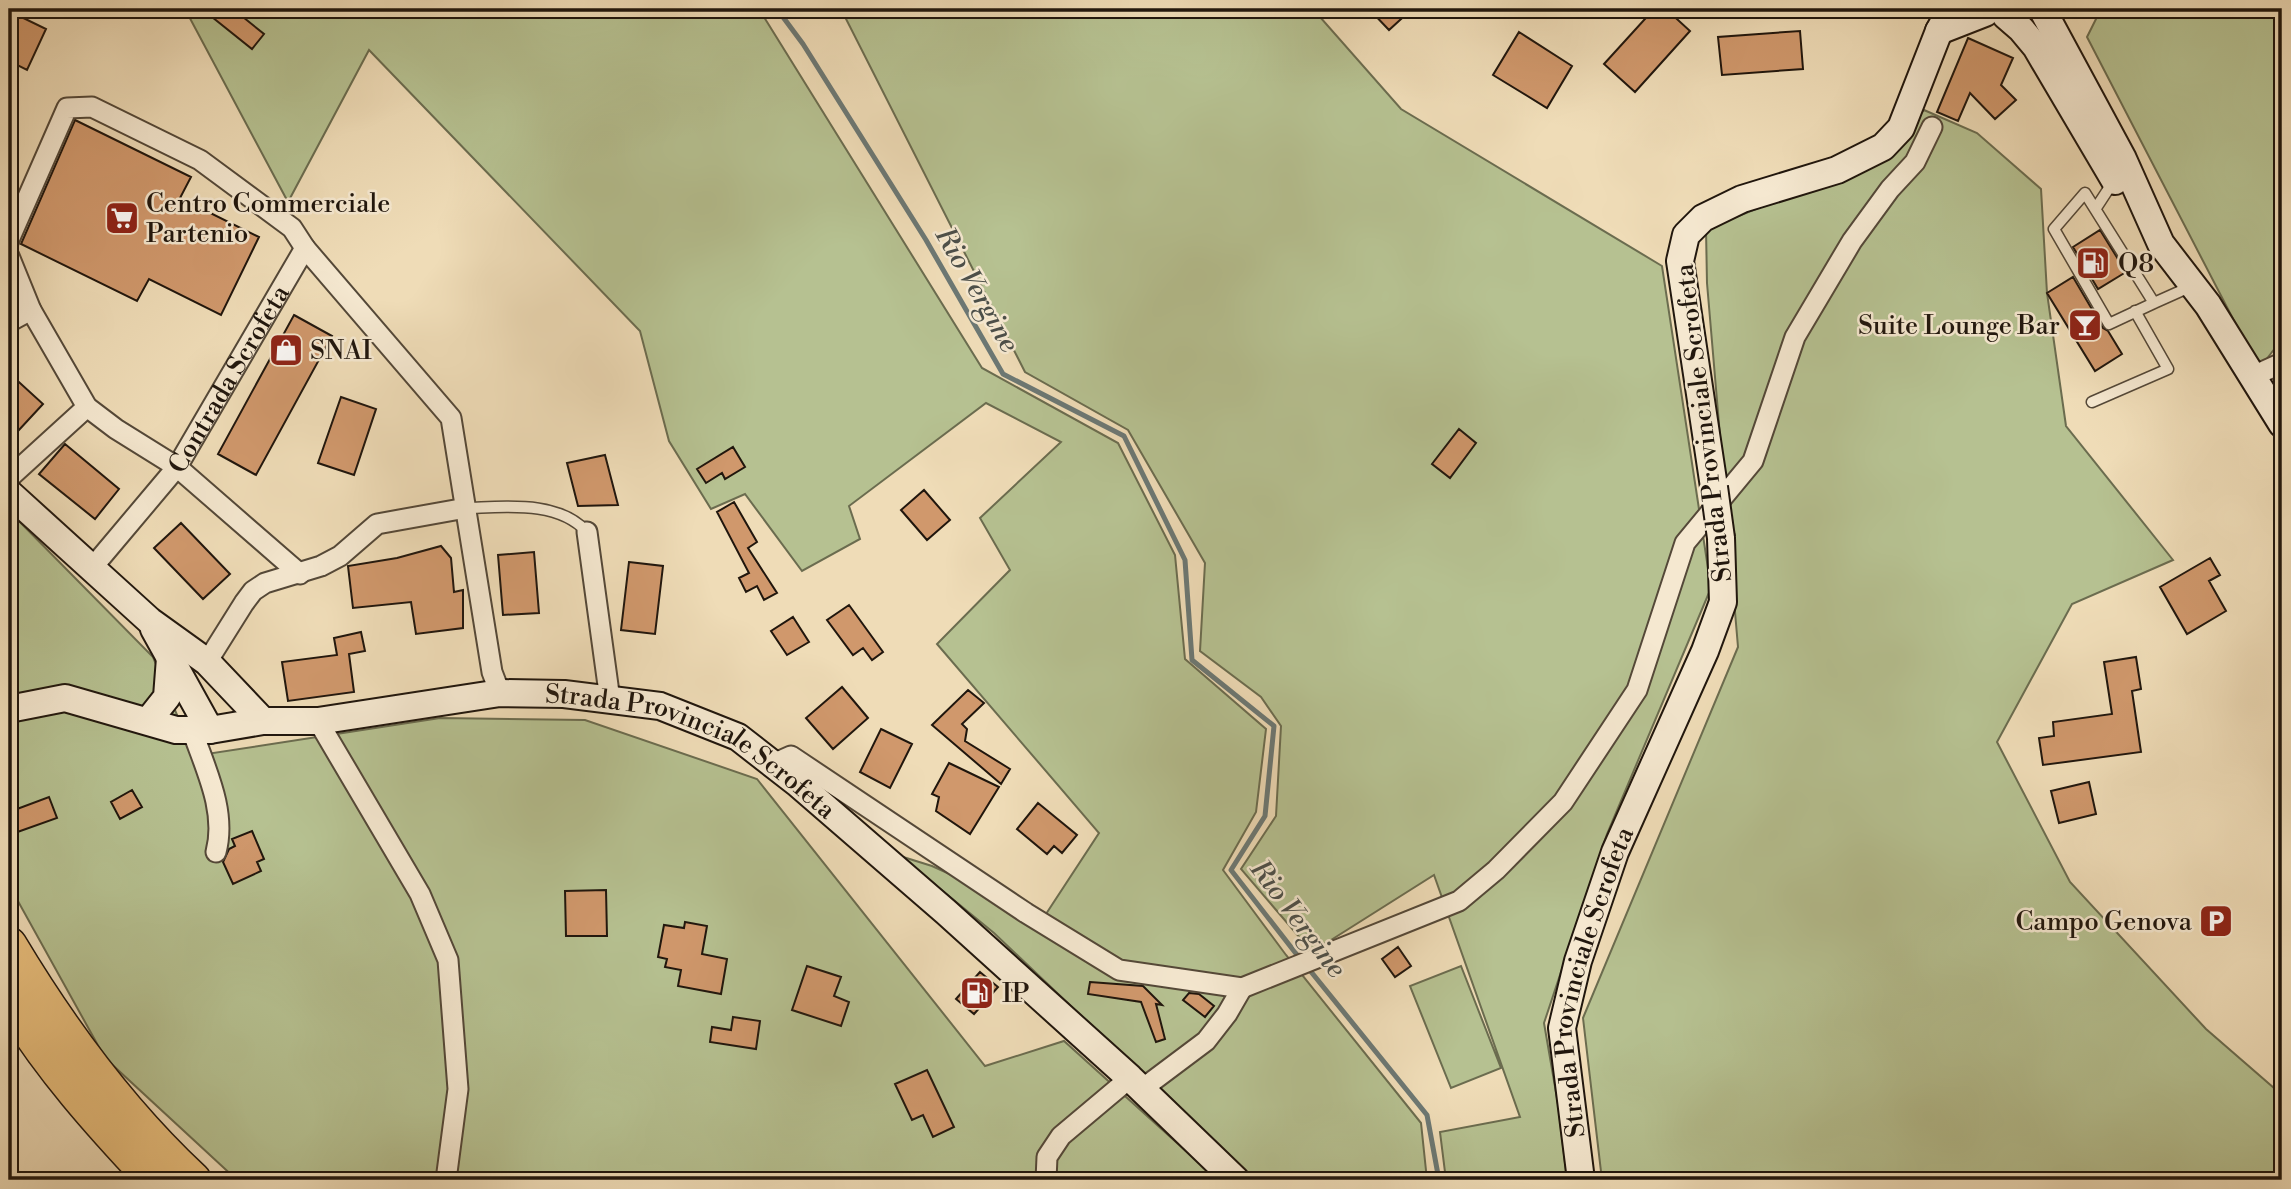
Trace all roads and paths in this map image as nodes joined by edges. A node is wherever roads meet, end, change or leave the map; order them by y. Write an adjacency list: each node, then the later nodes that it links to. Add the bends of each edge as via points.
1 (2042, 9): 9 (street, via 2123,159)
2 (2062, 9): 12 (street, via 2175,238)
3 (1998, 12): 4 (street, Strada Provinciale Scrofeta); 6 (street, via 2036,47)
4 (1943, 16): 50 (street, Strada Provinciale Scrofeta, bridge, via 1902,128 1883,146 1837,170 1742,199 1703,218 1686,235 1680,261 1721,538 1723,602 1615,852 1578,961 1562,1028)
5 (1932, 127): 42 (street, via 1916,162 1852,241 1795,337 1753,461 1685,543 1637,690 1563,802 1459,901)
6 (2114, 180): 7 (lane); 9 (street)
7 (2096, 208): 13 (lane); 15 (lane, via 2085,192 2054,229 2109,324)
8 (9, 240): 10 (street, via 67,108 92,107 200,160 292,228)
9 (2161, 244): 12 (street)
10 (305, 248): 22 (street, Contrada Scrofeta); 25 (street, Contrada Scrofeta, via 451,418)
11 (9, 257): 14 (street)
12 (2189, 281): 13 (lane); 18 (street)
13 (2154, 303): 15 (lane)
14 (31, 310): 16 (street); 20 (street)
15 (2134, 312): 19 (lane, via 2168,369)
16 (9, 322)
17 (2282, 363): 18 (street)
18 (2251, 377): 21 (street)
19 (2092, 402)
20 (87, 407): 22 (street); 23 (street)
21 (2278, 408)
22 (177, 467): 27 (street, Contrada Scrofeta); 28 (street)
23 (9, 478)
24 (9, 494): 27 (street)
25 (466, 508): 26 (lane, via 551,510); 28 (street, via 377,524 340,556); 32 (street, Contrada Scrofeta, via 492,672)
26 (587, 532): 33 (street)
27 (92, 568): 29 (street)
28 (300, 574): 31 (street, via 265,583 253,592)
29 (150, 621): 30 (street); 31 (street)
30 (170, 658): 35 (street, via 167,697); 38 (street)
31 (207, 662): 36 (street)
32 (500, 693): 33 (street, Strada Provinciale Scrofeta); 37 (street, Strada Provinciale Scrofeta)
33 (610, 700): 39 (street, Strada Provinciale Scrofeta, via 660,706 738,737)
34 (9, 709): 35 (street, Strada Provinciale Scrofeta, via 65,698)
35 (148, 721): 38 (street, Strada Provinciale Scrofeta, via 176,730)
36 (263, 721): 37 (street, Strada Provinciale Scrofeta); 38 (street, Strada Provinciale Scrofeta)
37 (318, 721): 47 (street, via 420,894 448,960 458,1089)
38 (201, 730): 40 (street, via 217,805 220,834)
39 (773, 764): 42 (street, via 792,756 1026,914 1119,970); 44 (street, Strada Provinciale Scrofeta, via 1051,1016)
40 (215, 852)
41 (9, 945): 46 (highway, via 69,1038 147,1134)
42 (1242, 988): 44 (street, via 1206,1041)
43 (9, 999): 45 (highway, via 85,1103)
44 (1136, 1084): 48 (street, via 1061,1136 1047,1157); 49 (street, Strada Provinciale Scrofeta)
45 (154, 1180)
46 (193, 1180)
47 (446, 1180)
48 (1046, 1180)
49 (1236, 1180)
50 (1581, 1180)

